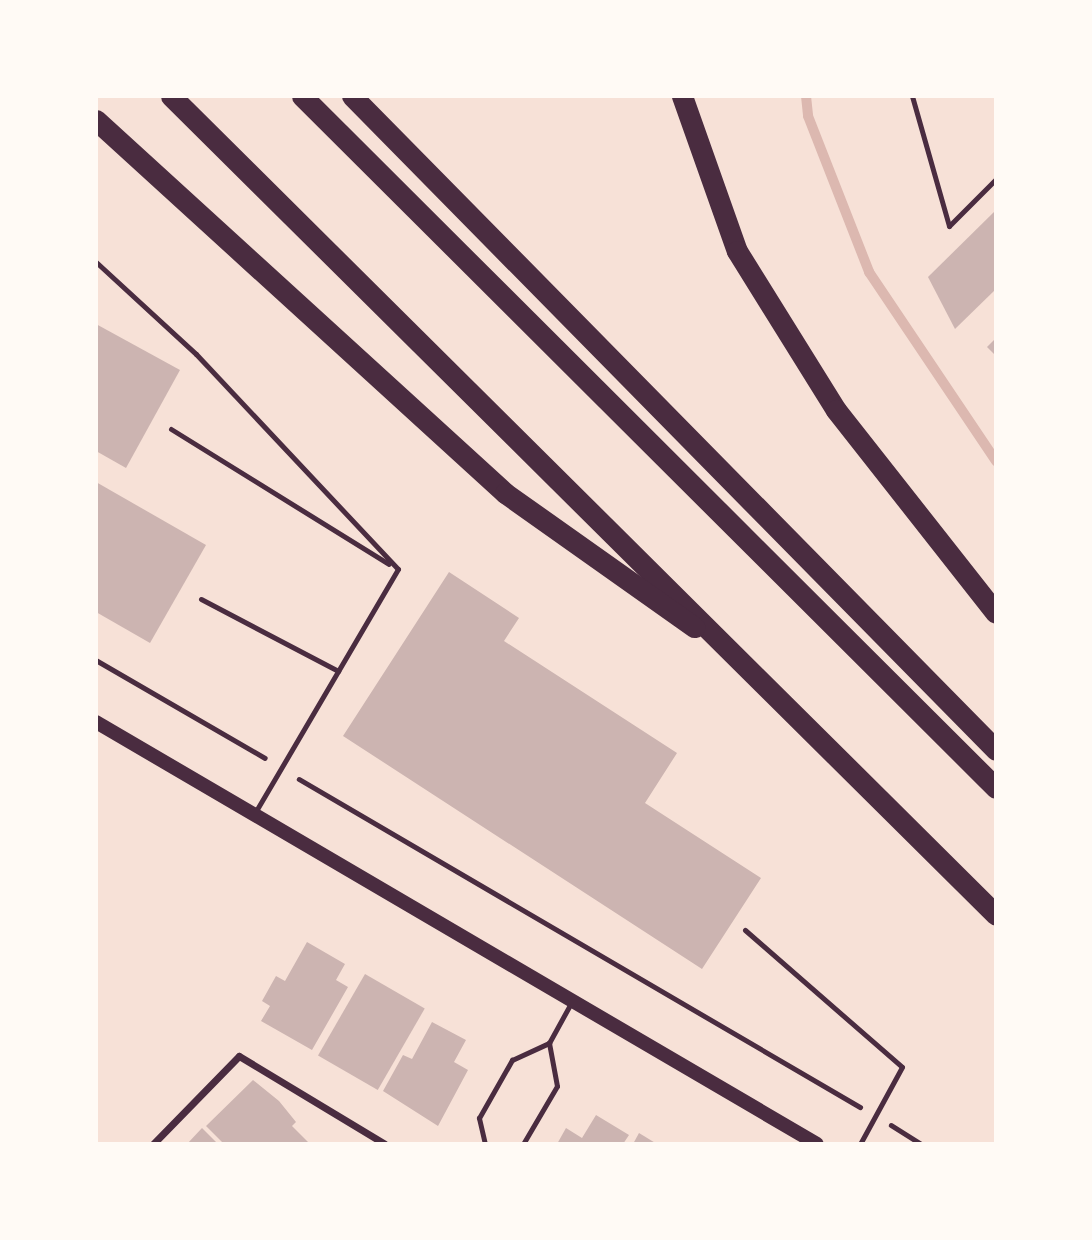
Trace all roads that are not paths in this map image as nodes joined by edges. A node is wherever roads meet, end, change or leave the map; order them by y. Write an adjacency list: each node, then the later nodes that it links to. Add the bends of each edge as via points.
1 (171, 96): 13 (highway)
2 (302, 96): 17 (highway)
3 (352, 96): 16 (highway)
4 (682, 96): 12 (highway, via 737,251 836,410)
5 (912, 96): 7 (lane, via 949,226)
6 (96, 120): 13 (highway, via 505,493)
7 (996, 179)
8 (96, 261): 10 (lane, via 196,354)
9 (171, 429): 10 (lane)
10 (398, 569): 14 (lane)
11 (201, 599): 14 (lane)
12 (996, 612)
13 (746, 663): 19 (highway)
14 (338, 671): 18 (lane)
15 (96, 722): 18 (main road)
16 (996, 750)
17 (996, 788)
18 (255, 813): 21 (main road)
19 (996, 915)
20 (745, 930): 28 (lane, via 902,1067)
21 (572, 1000): 22 (lane); 27 (main road)
22 (548, 1044): 25 (lane, via 512,1060 479,1118); 26 (lane, via 557,1086)
23 (153, 1144): 24 (street, via 239,1056)
24 (385, 1144)
25 (485, 1144)
26 (523, 1144)
27 (817, 1144)
28 (860, 1144)

